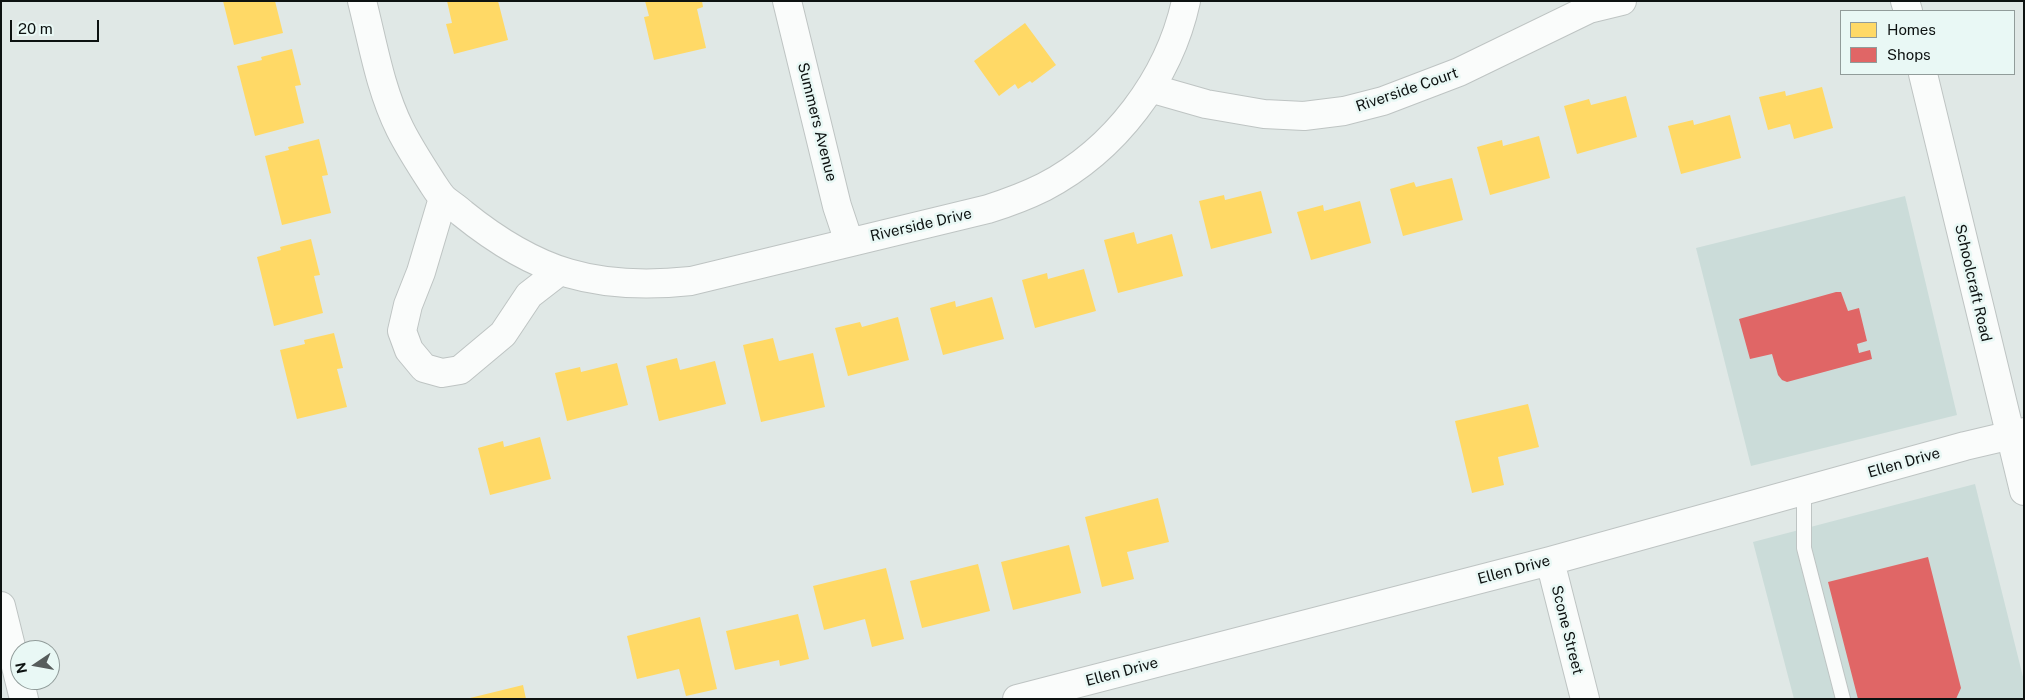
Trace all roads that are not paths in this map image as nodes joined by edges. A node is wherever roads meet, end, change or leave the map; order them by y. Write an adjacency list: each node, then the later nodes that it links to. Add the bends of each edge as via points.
1 (362, 1): 7 (street, Riverside Drive, via 384,89 399,127)
2 (787, 1): 8 (street, Summers Avenue, via 837,206)
3 (1186, 1): 6 (street, Riverside Drive, via 1170,52)
4 (1622, 1): 6 (street, Riverside Court, via 1589,9 1459,72 1383,101 1344,111 1304,116 1264,114 1206,104)
5 (1923, 75): 10 (street, Schoolcraft Road)
6 (1150, 88): 8 (street, Riverside Drive, via 1132,114 1104,144 1046,186 988,209)
7 (443, 198): 9 (street, Riverside Drive, via 505,245); 9 (street, via 402,331 410,350 424,368 442,373 460,370 503,334 528,295)
8 (849, 242): 9 (street, Riverside Drive, via 681,282 650,285 613,283)
9 (560, 271)
10 (2017, 434): 11 (street, Ellen Drive); 12 (street, Schoolcraft Road)
11 (1804, 491): 13 (street, Ellen Drive); 18 (lane, via 1804,548)
12 (2024, 491)
13 (1550, 561): 16 (street, Ellen Drive); 17 (street, Scone Street)
14 (1, 606): 15 (street)
15 (24, 699)
16 (1017, 699)
17 (1585, 699)
18 (1843, 699)

